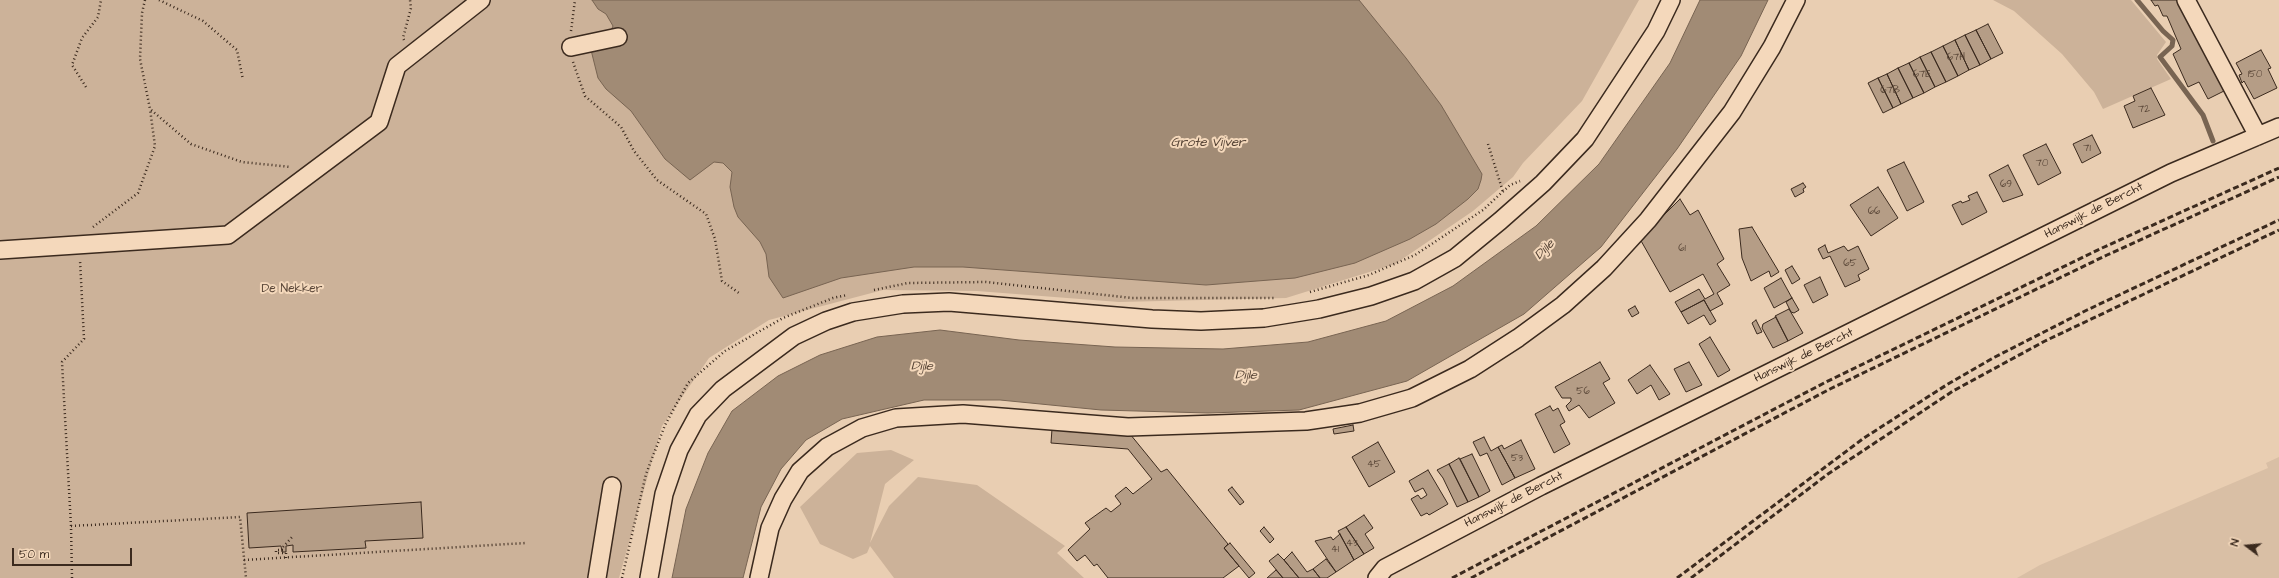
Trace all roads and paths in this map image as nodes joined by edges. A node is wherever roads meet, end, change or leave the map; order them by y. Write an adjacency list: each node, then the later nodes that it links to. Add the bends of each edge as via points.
1 (100, 0): 14 (path, via 98,17 82,38 72,65)
2 (145, 0): 15 (path, via 140,59)
3 (159, 0): 13 (path, via 203,21 236,50)
4 (410, 0): 12 (path, via 411,8 403,38)
5 (481, 0): 12 (street)
6 (575, 0): 11 (path)
7 (1671, 0): 34 (street, via 1656,31 1585,139 1500,221 1455,258 1414,281 1371,296 1319,309 1264,318 1152,320 949,302 902,304 853,312 826,320 794,336 723,389 698,415 679,450 664,494)
8 (1796, 0): 35 (street, via 1772,47 1732,112 1648,220 1604,268 1563,305 1470,369 1412,398 1360,413 1306,420 1128,427 963,414 896,418 862,428 827,447 800,471 782,499 770,528)
9 (2186, 0): 17 (street)
10 (618, 37): 11 (street)
11 (571, 47): 24 (path, via 571,58 585,96 621,127 634,151 657,180 706,214 715,239 722,281)
12 (411, 55): 19 (street, via 397,66 379,122)
13 (244, 80)
14 (86, 87)
15 (150, 109): 19 (path, via 191,144 242,162); 21 (path, via 155,146 138,193)
16 (2279, 127): 17 (street, Hanswijk de Bercht)
17 (2258, 136): 36 (street, Hanswijk de Bercht, via 2171,172 1541,486 1385,568)
18 (1488, 144): 20 (path)
19 (318, 167): 22 (street, via 228,235)
20 (1502, 192)
21 (89, 230)
22 (80, 244): 23 (street); 26 (path, via 84,339 62,362)
23 (0, 250)
24 (739, 292)
25 (612, 486): 33 (street)
26 (71, 526): 30 (path, via 240,517); 31 (path)
27 (293, 536): 29 (path, via 283,546 283,550 276,550 276,553 286,553)
28 (526, 543): 29 (path)
29 (286, 558): 30 (path)
30 (244, 560): 32 (path)
31 (72, 578)
32 (246, 578)
33 (597, 578)
34 (649, 578)
35 (759, 578)
36 (1377, 578)

